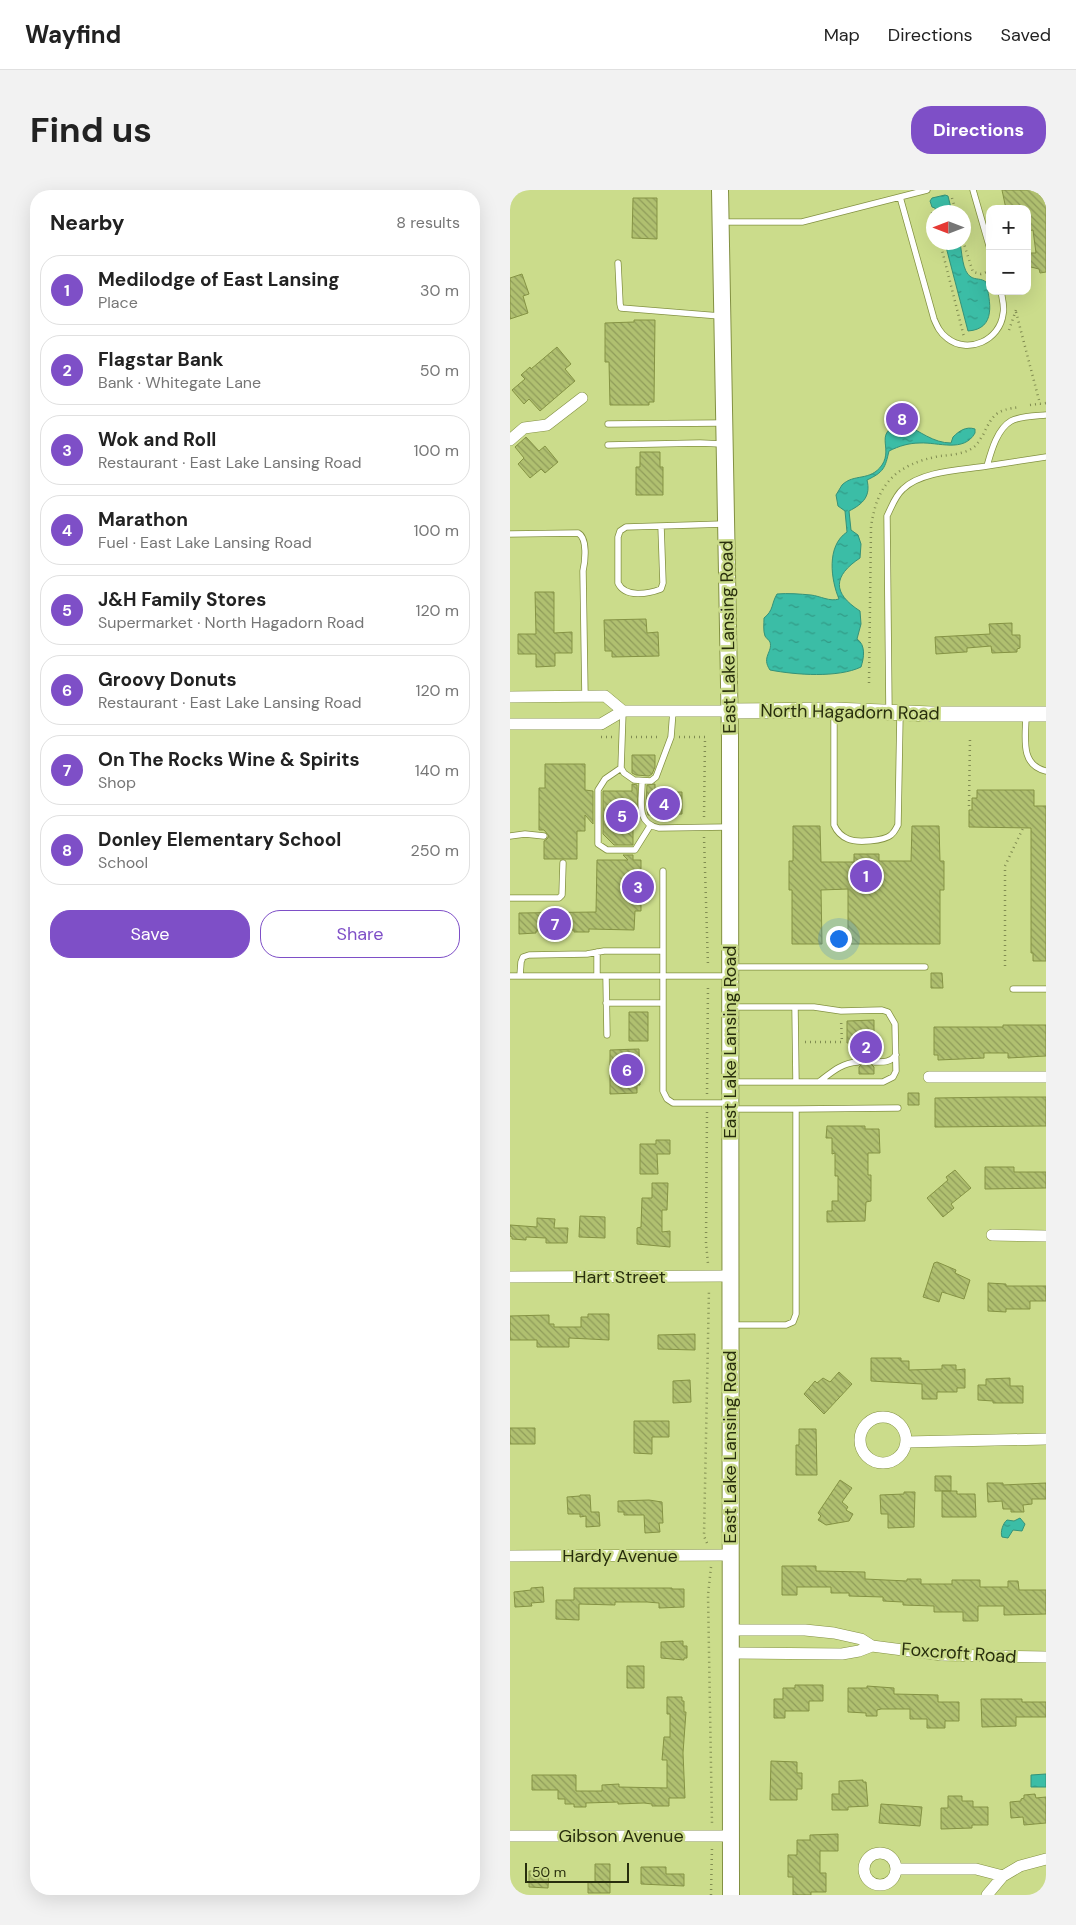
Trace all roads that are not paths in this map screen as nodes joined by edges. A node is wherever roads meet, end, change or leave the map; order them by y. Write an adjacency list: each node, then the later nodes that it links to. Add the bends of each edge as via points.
1 (720, 190): 5 (main road, East Lake Lansing Road)
2 (927, 190): 4 (lane)
3 (973, 190): 6 (lane)
4 (900, 197): 5 (lane, via 802,222); 8 (lane, via 939,331 958,344 977,344 988,340 1002,323)
5 (720, 222): 9 (main road, East Lake Lansing Road)
6 (986, 235)
7 (618, 263): 9 (lane, via 622,308)
8 (1002, 295)
9 (722, 316): 12 (main road, East Lake Lansing Road)
10 (582, 398): 14 (street, via 547,425 524,428)
11 (1046, 415): 18 (lane, via 1011,421 1002,430)
12 (724, 423): 13 (lane); 15 (main road, East Lake Lansing Road)
13 (608, 424)
14 (510, 440)
15 (725, 444): 16 (lane); 19 (main road, East Lake Lansing Road)
16 (608, 445)
17 (1046, 457): 18 (lane)
18 (987, 466): 28 (lane, via 918,479 903,488 894,500 888,516 886,538)
19 (726, 524): 20 (lane); 27 (main road, East Lake Lansing Road)
20 (661, 526): 20 (lane, via 620,531 618,583 621,590 627,593 661,589)
21 (510, 534): 23 (lane, via 578,533 584,539)
22 (510, 697): 23 (street)
23 (585, 697): 25 (street, via 605,696)
24 (834, 710): 27 (street, North Hagadorn Road); 28 (street, North Hagadorn Road); 28 (lane, via 834,825 841,835 852,840 880,840 891,835 898,825)
25 (623, 711): 26 (street, North Hagadorn Road); 31 (street, via 601,724); 32 (lane)
26 (673, 711): 27 (street, North Hagadorn Road); 34 (lane, via 671,737 656,777)
27 (729, 711): 36 (main road, East Lake Lansing Road)
28 (894, 712): 29 (street, North Hagadorn Road)
29 (1026, 714): 30 (street, North Hagadorn Road); 33 (lane, via 1028,759 1032,765)
30 (1046, 714)
31 (510, 724)
32 (622, 768): 34 (lane, via 624,773); 35 (lane, via 605,779 598,790 598,844 607,850 635,850)
33 (1046, 771)
34 (642, 782): 35 (lane, via 641,815)
35 (650, 826): 36 (lane)
36 (730, 827): 45 (main road, East Lake Lansing Road)
37 (510, 836): 38 (lane)
38 (544, 836)
39 (563, 863): 41 (lane, via 563,891 559,898)
40 (663, 871): 42 (lane)
41 (510, 898)
42 (663, 951): 43 (lane); 50 (lane)
43 (597, 952): 47 (lane, via 529,955 523,957); 48 (lane)
44 (925, 967): 45 (lane)
45 (730, 971): 50 (lane, via 708,976); 55 (main road, East Lake Lansing Road)
46 (510, 976): 47 (lane)
47 (520, 976): 48 (lane)
48 (597, 976): 49 (lane)
49 (606, 976): 50 (lane); 53 (lane)
50 (664, 976): 54 (lane)
51 (1046, 989): 52 (lane)
52 (1013, 990)
53 (606, 1003): 54 (lane); 57 (lane)
54 (663, 1003): 66 (lane, via 663,1091 667,1099)
55 (730, 1007): 56 (lane); 64 (main road, East Lake Lansing Road)
56 (795, 1008): 58 (lane, via 888,1012 895,1024); 65 (lane)
57 (607, 1035)
58 (896, 1055): 60 (lane, via 887,1062); 63 (lane, via 896,1071 893,1077 883,1082)
59 (858, 1062): 63 (lane, via 840,1066)
60 (874, 1062)
61 (929, 1077): 62 (street)
62 (1046, 1077)
63 (820, 1081): 65 (lane)
64 (730, 1082): 65 (lane); 66 (main road, East Lake Lansing Road)
65 (796, 1082)
66 (730, 1106): 68 (lane); 71 (main road, East Lake Lansing Road)
67 (898, 1108): 68 (lane)
68 (796, 1109): 73 (lane, via 796,1314 793,1322 786,1325)
69 (992, 1235): 70 (street)
70 (1046, 1236)
71 (730, 1276): 72 (street, Hart Street); 73 (main road, East Lake Lansing Road)
72 (510, 1277)
73 (730, 1325): 76 (main road, East Lake Lansing Road)
74 (1046, 1439): 75 (street)
75 (906, 1442): 75 (street, via 903,1427 890,1417 868,1421 860,1434 861,1450 879,1463 887,1463 900,1456)
76 (731, 1555): 77 (street, Hardy Avenue); 78 (main road, East Lake Lansing Road)
77 (510, 1556)
78 (731, 1630): 79 (street, Foxcroft Road, via 834,1633 861,1639); 80 (main road, East Lake Lansing Road)
79 (872, 1646): 80 (street, Foxcroft Road, via 842,1654); 81 (street, Foxcroft Road, via 942,1655)
80 (731, 1653): 83 (main road, East Lake Lansing Road)
81 (1046, 1657)
82 (510, 1836): 83 (street, Gibson Avenue)
83 (731, 1836): 87 (main road, East Lake Lansing Road)
84 (1046, 1859): 86 (street, via 1020,1866)
85 (896, 1869): 86 (street, via 976,1869)
86 (1003, 1876): 88 (street)
87 (731, 1895)
88 (988, 1895)

